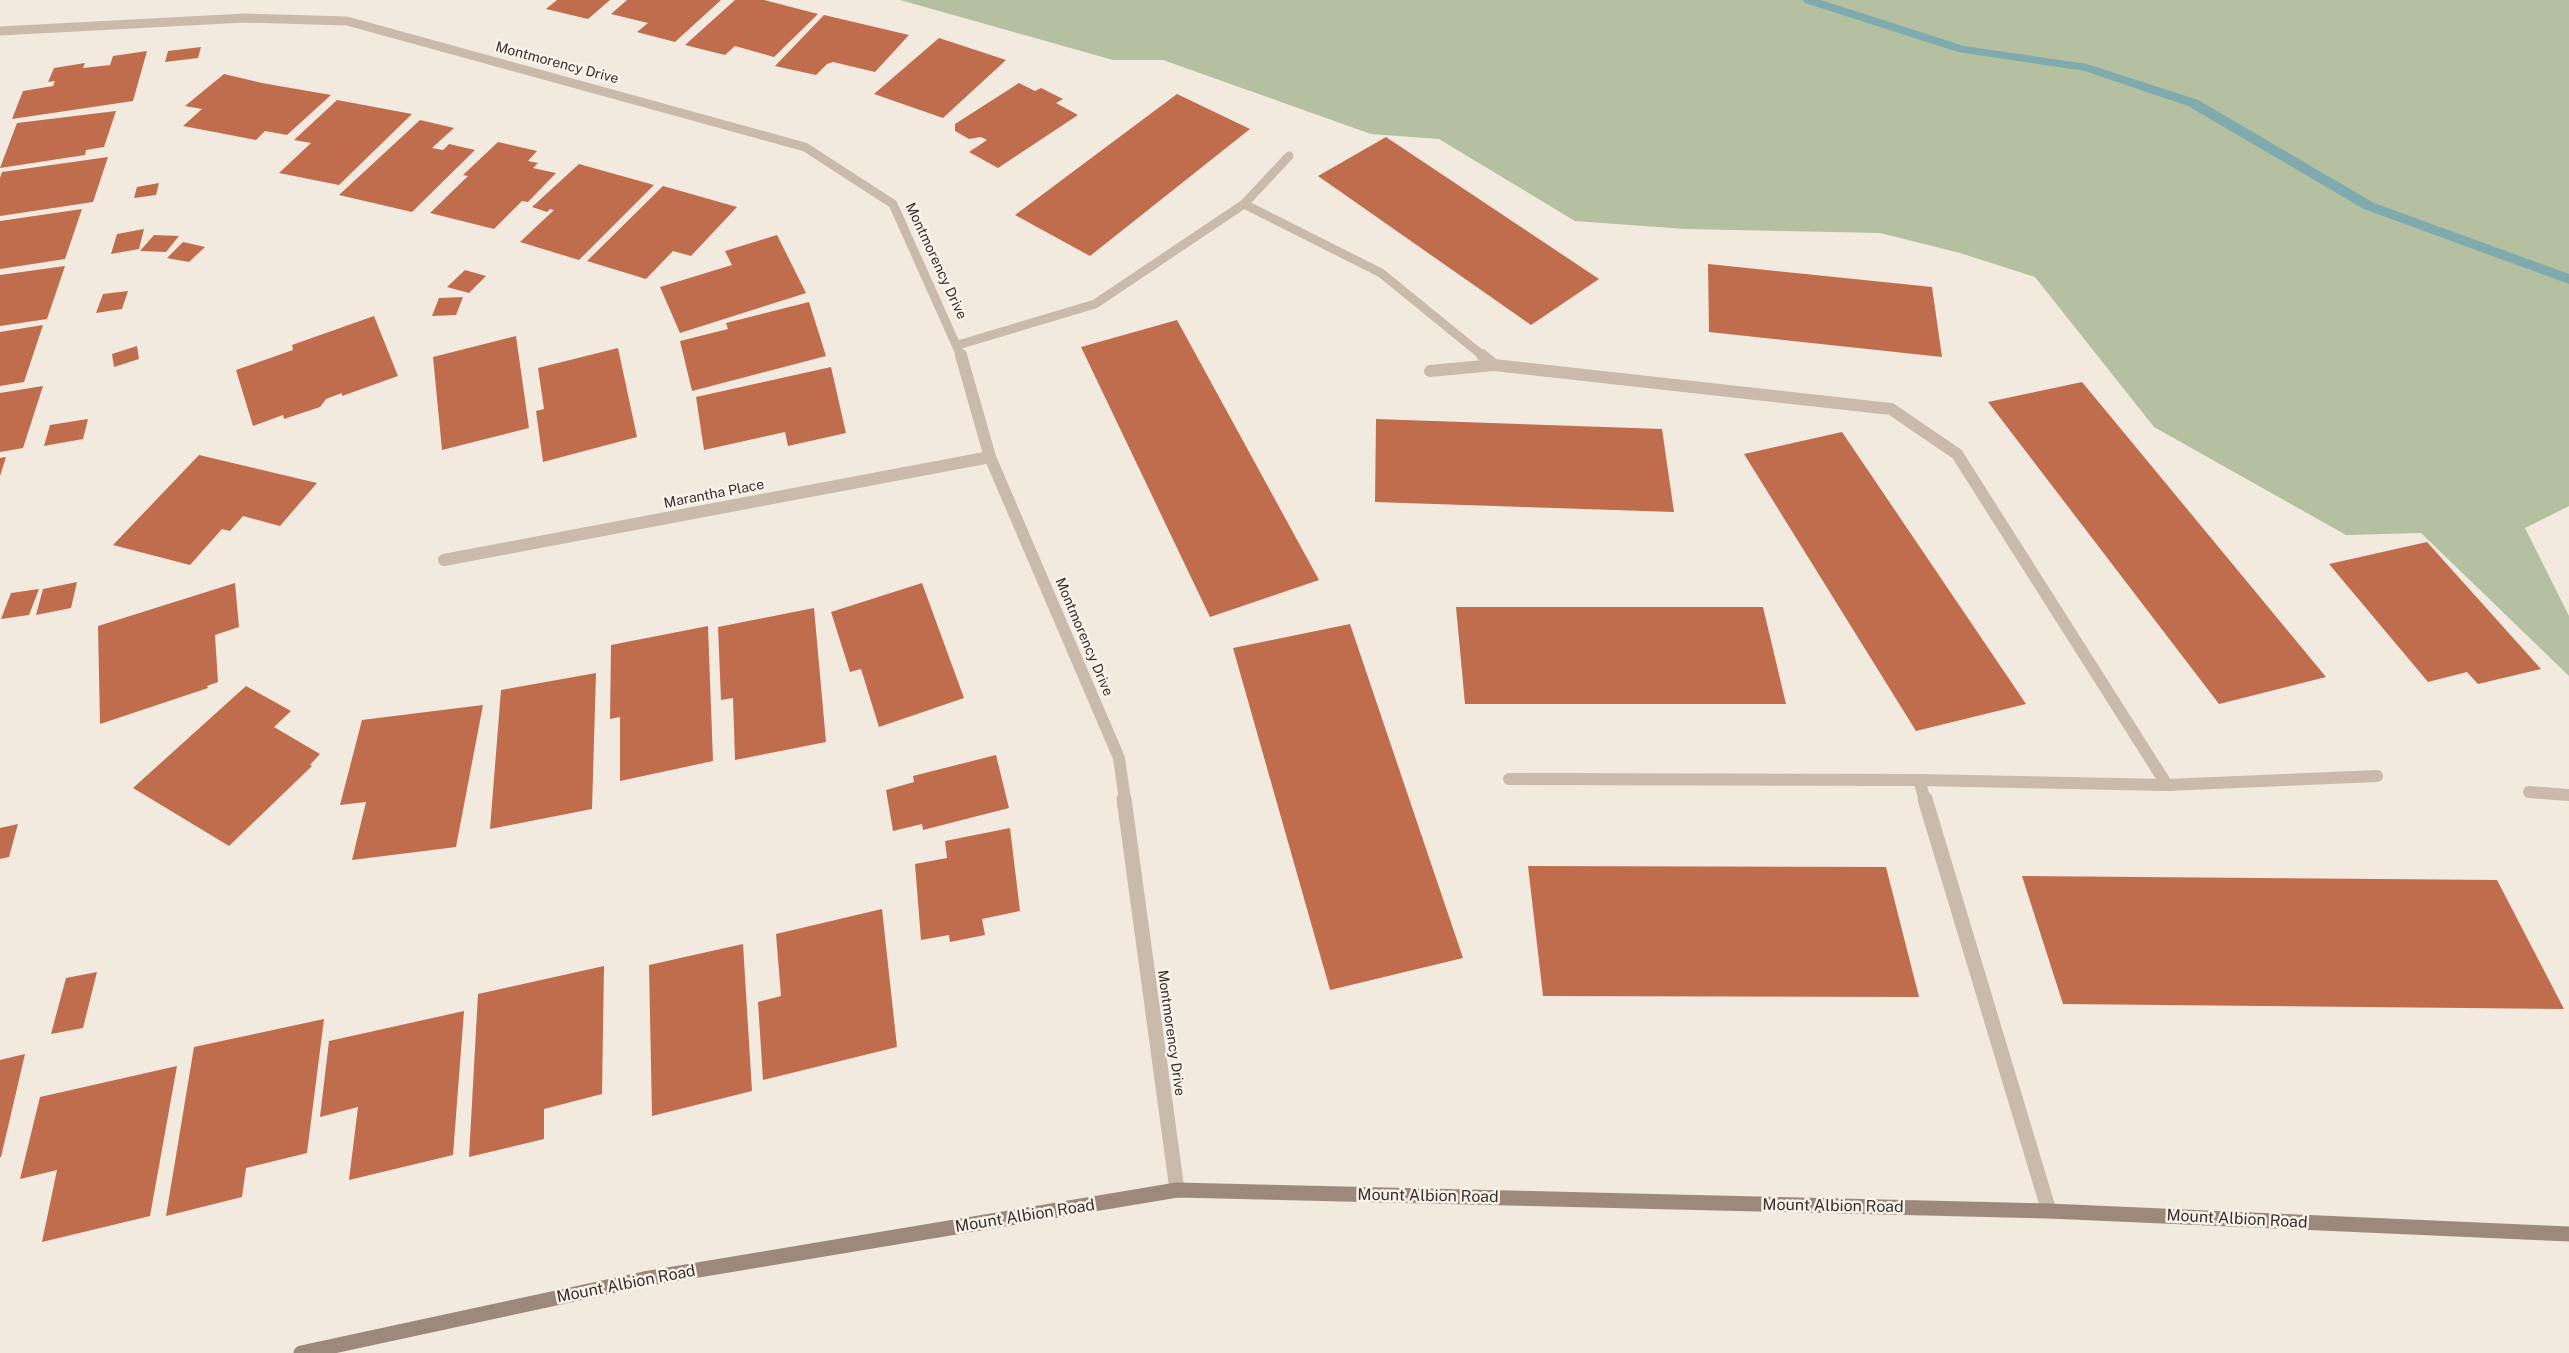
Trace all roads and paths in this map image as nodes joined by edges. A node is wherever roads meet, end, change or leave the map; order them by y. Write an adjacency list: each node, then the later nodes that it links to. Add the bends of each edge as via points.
1 (0, 31): 4 (street, Montmorency Drive, via 246,18 347,21 805,147 893,204)
2 (1289, 156): 3 (street)
3 (1244, 204): 4 (street, via 1095,304); 5 (street, via 1381,273)
4 (958, 345): 7 (street, Montmorency Drive)
5 (1494, 365): 6 (street); 12 (street, via 1891,409 1957,454)
6 (1430, 372)
7 (990, 457): 8 (street, Marantha Place); 15 (street, Montmorency Drive, via 1120,758)
8 (444, 560)
9 (2377, 776): 12 (street)
10 (1509, 779): 11 (street)
11 (1919, 780): 12 (street); 16 (street)
12 (2166, 785)
13 (2529, 792): 14 (street)
14 (2569, 795)
15 (1177, 1190): 16 (street, Mount Albion Road); 18 (street, Mount Albion Road, via 644,1279)
16 (2049, 1211): 17 (street, Mount Albion Road)
17 (2569, 1234)
18 (301, 1353)

